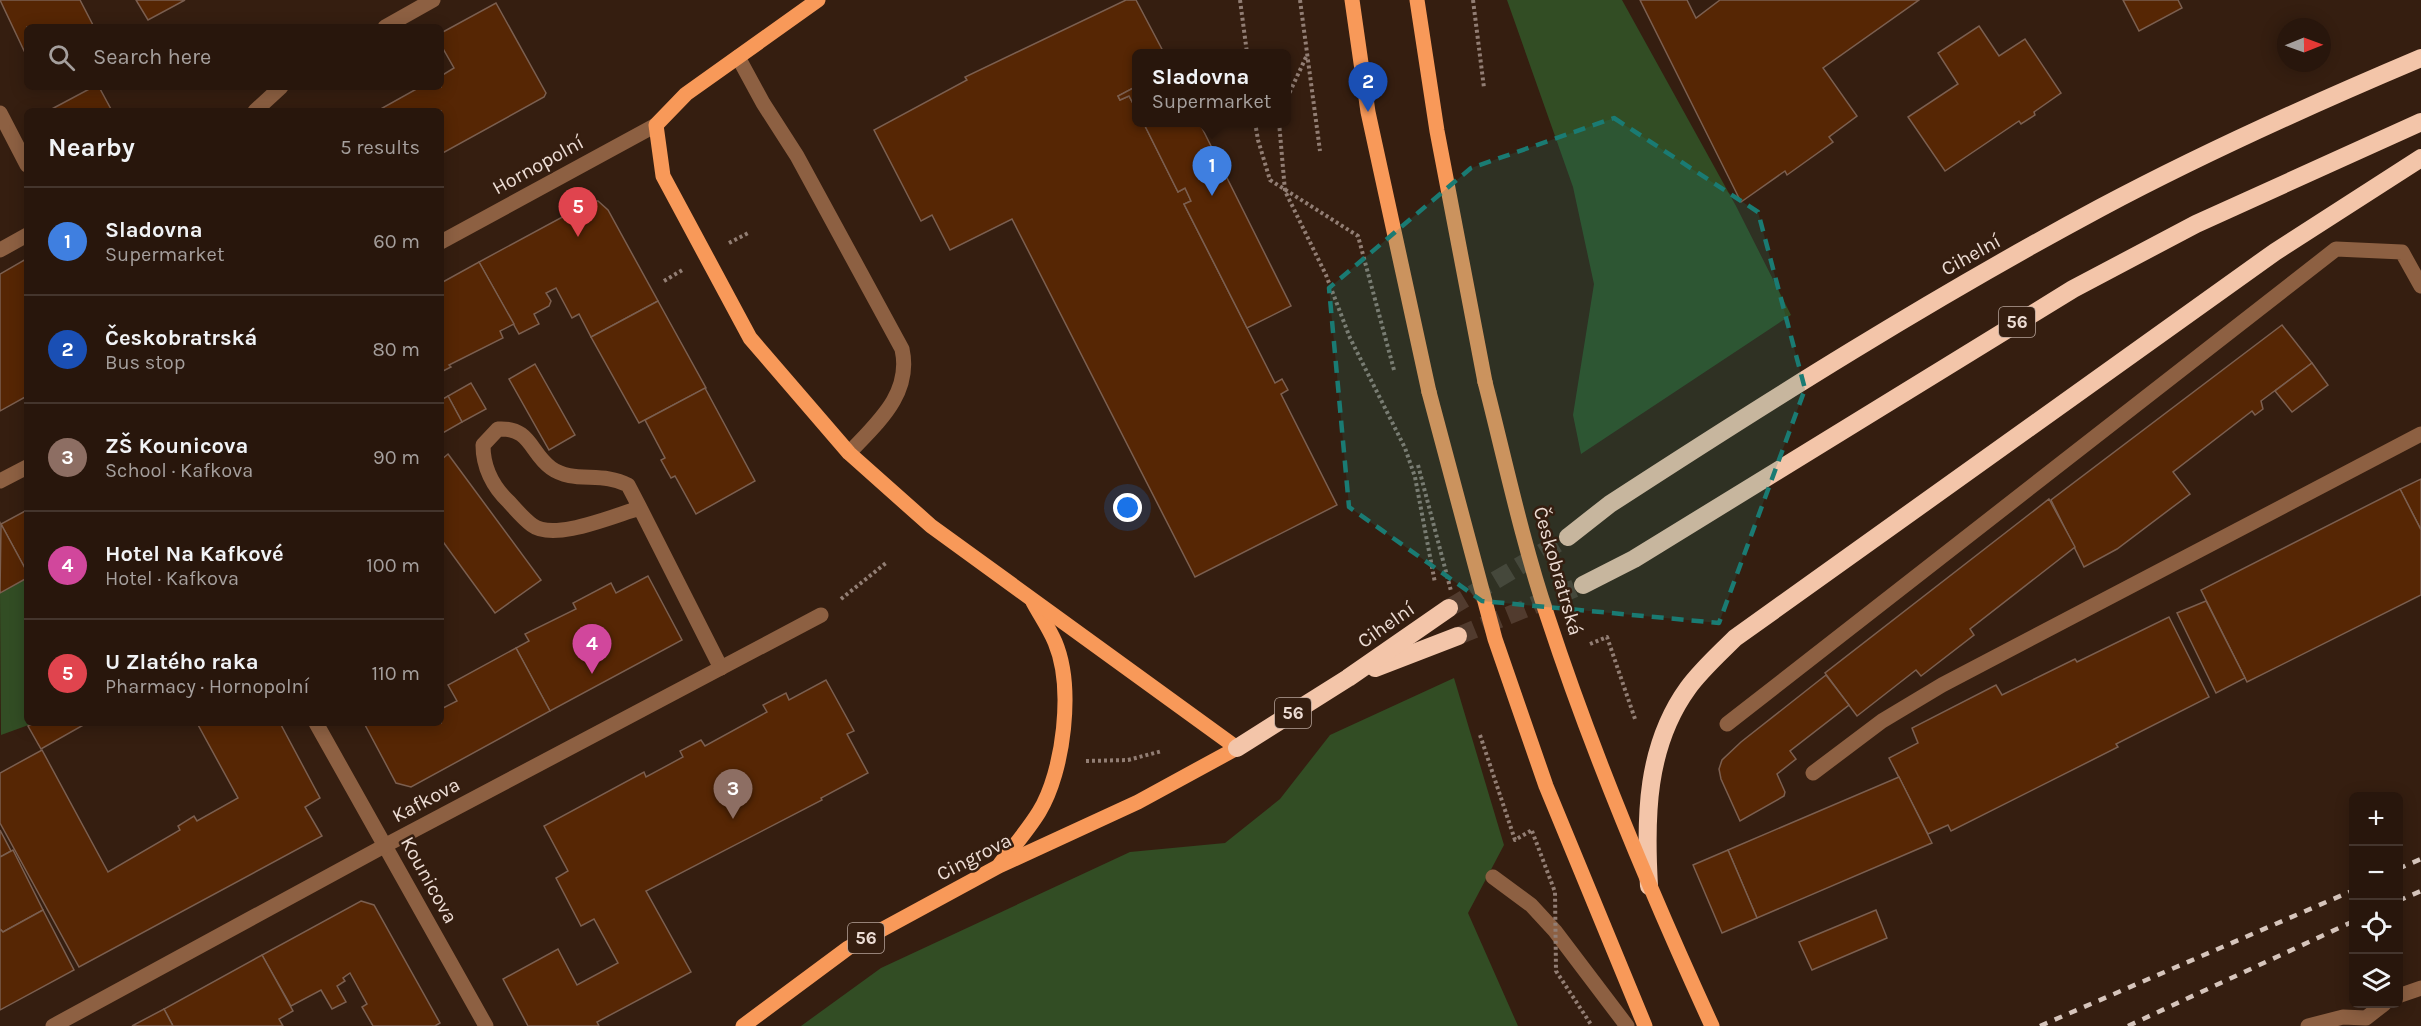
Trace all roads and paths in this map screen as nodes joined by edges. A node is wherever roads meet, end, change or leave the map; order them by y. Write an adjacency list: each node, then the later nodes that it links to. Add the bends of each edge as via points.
1 (434, 0): 8 (street)
2 (818, 0): 11 (main road)
3 (1240, 0): 9 (path)
4 (1300, 0): 10 (path)
5 (1352, 0): 67 (main road, bridge, via 1368,112 1429,392 1495,639 1545,786)
6 (1417, 0): 58 (main road, Českobratrská, bridge, via 1437,131 1485,382 1547,616)
7 (1473, 0): 13 (path)
8 (391, 24)
9 (1246, 49)
10 (1308, 54): 15 (path); 22 (path)
11 (738, 57): 19 (main road, via 686,94); 32 (street, via 902,349 904,377 898,395)
12 (2421, 58): 36 (highway, Cihelní, via 2205,154 2100,208 1841,357 1610,504)
13 (1484, 88)
14 (278, 90): 16 (street)
15 (1291, 90)
16 (258, 108)
17 (0, 113): 24 (street)
18 (2421, 122): 38 (highway, 56, via 2196,224 2073,289 1634,559)
19 (656, 125): 27 (street, Hornopolní); 32 (main road, via 663,176 750,338)
20 (1256, 127): 25 (path, via 1270,180)
21 (1279, 127): 25 (path)
22 (1320, 151)
23 (2421, 158): 58 (highway, bridge, via 2275,252 1735,638 1688,688 1657,752 1649,794)
24 (24, 159)
25 (1285, 191): 30 (path, via 1358,236); 40 (path, via 1326,275 1350,338 1405,448)
26 (24, 237): 28 (street)
27 (444, 240)
28 (0, 250)
29 (2421, 286): 47 (street, via 2402,252 2336,249)
30 (1395, 374)
31 (2421, 434): 53 (street, via 1942,685 1882,721)
32 (849, 453): 39 (main road, via 931,526)
33 (24, 469): 34 (street)
34 (0, 482)
35 (640, 508): 35 (street, via 567,530 549,532 533,527 501,495 483,463 483,445 498,429 509,428 522,434 549,467 564,475 606,476 627,485); 44 (street)
36 (1568, 537)
37 (886, 563): 41 (path)
38 (1583, 585)
39 (1032, 599): 50 (main road); 52 (main road, via 1056,644 1060,668 1064,726)
40 (1443, 602): 45 (highway, Cihelní / 56)
41 (821, 615): 44 (street, Kafkova)
42 (1458, 636): 45 (highway, Cihelní / 56)
43 (1590, 644): 46 (path, via 1607,637)
44 (721, 668): 55 (street, Kafkova)
45 (1348, 678): 50 (highway, Cihelní / 56)
46 (1635, 719)
47 (1727, 724)
48 (318, 726): 55 (street, Kounicova)
49 (1479, 735): 54 (path, via 1515,840)
50 (1237, 748): 56 (main road, Cingrova / 56, via 1138,802)
51 (1162, 752): 52 (path, via 1128,760)
52 (1058, 758): 56 (main road, via 1039,811)
53 (1813, 773)
54 (1532, 830)
55 (386, 845): 63 (street, Kafkova); 64 (street, Kounicova)
56 (999, 866): 65 (main road, Cingrova / 56, via 848,948)
57 (1493, 877): 66 (street, via 1532,905)
58 (1649, 887): 68 (main road, Českobratrská, bridge)
59 (2421, 988): 60 (street)
60 (2403, 994)
61 (2381, 1008): 62 (street)
62 (2372, 1022): 69 (street, via 2343,1017)
63 (53, 1026)
64 (486, 1026)
65 (743, 1026)
66 (1627, 1026)
67 (1645, 1026)
68 (1712, 1026)
69 (2308, 1026)

